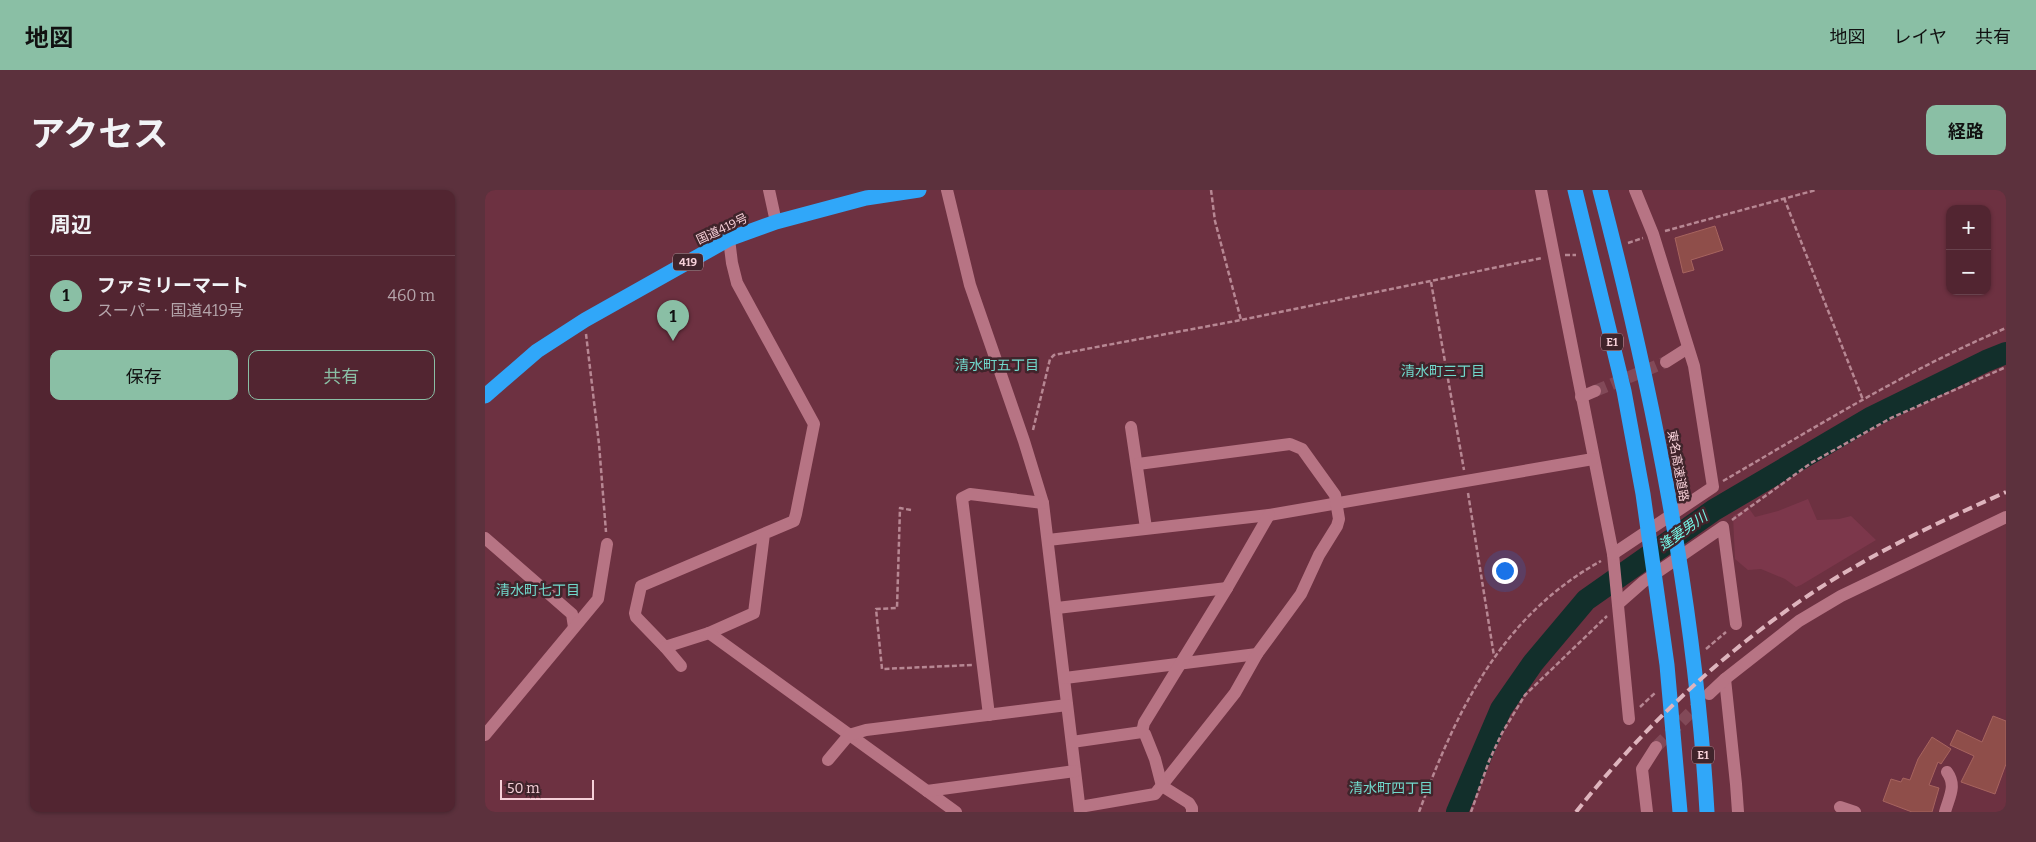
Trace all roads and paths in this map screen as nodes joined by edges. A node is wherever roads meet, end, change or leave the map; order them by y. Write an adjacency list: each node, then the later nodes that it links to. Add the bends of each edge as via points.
1 (769, 190): 11 (street)
2 (919, 190): 11 (highway, 国道419号 / 419, via 866,198)
3 (947, 190): 28 (street, via 970,285)
4 (1211, 190): 18 (path, via 1215,221)
5 (1541, 190): 16 (street)
6 (1575, 190): 78 (highway, E1, via 1624,391 1643,494 1667,664)
7 (1600, 190): 57 (highway, 東名高速道路 / E1, via 1648,385 1691,647)
8 (1635, 190): 12 (street)
9 (1816, 190): 10 (path)
10 (1784, 198): 12 (path); 26 (path)
11 (776, 222): 13 (highway, 国道419号 / 419)
12 (1653, 234): 14 (path); 20 (street)
13 (729, 240): 17 (highway, 国道419号 / 419); 39 (street, via 737,283 814,424 794,521)
14 (1628, 243)
15 (1576, 255): 16 (path)
16 (1554, 256): 18 (path); 25 (street)
17 (585, 320): 24 (highway, 国道419号 / 419, via 537,351); 42 (path)
18 (1241, 320): 28 (path, via 1054,354 1050,359 1033,431)
19 (2006, 328): 26 (path, via 1952,351)
20 (1688, 348): 21 (street); 31 (street, via 1694,366)
21 (1666, 362)
22 (2006, 367): 37 (path, via 1883,422 1811,463)
23 (1595, 391): 25 (street)
24 (485, 396)
25 (1581, 397): 29 (street)
26 (1863, 400): 31 (path)
27 (1131, 427): 30 (street)
28 (1024, 441): 32 (street)
29 (1593, 459): 33 (street); 43 (street)
30 (1138, 464): 33 (street, via 1290,444 1302,449 1335,495); 38 (street)
31 (1713, 487): 43 (street)
32 (1043, 503): 41 (street); 53 (street, via 970,494 962,498)
33 (1337, 504): 35 (street); 51 (street, via 1337,526 1301,594)
34 (911, 510): 53 (path, via 900,508 897,608 876,609 882,668)
35 (1269, 515): 38 (street); 44 (street)
36 (2006, 517): 56 (street, via 1841,596 1799,621)
37 (1723, 527): 45 (street); 47 (street)
38 (1146, 528): 41 (street)
39 (764, 534): 49 (street, via 754,613); 50 (street, via 641,586 636,617)
40 (485, 538): 48 (street, via 572,614)
41 (1048, 540): 46 (street)
42 (607, 544): 48 (street, via 598,599)
43 (1613, 557): 45 (street); 75 (path, via 1589,567 1541,603 1494,656 1461,711)
44 (1227, 588): 46 (street); 52 (street)
45 (1617, 600): 60 (street); 76 (path, via 1525,695 1499,740)
46 (1057, 608): 55 (street)
47 (1736, 624)
48 (574, 627): 63 (street)
49 (709, 632): 50 (street); 62 (street)
50 (665, 647): 54 (street)
51 (1257, 654): 52 (street); 69 (street, via 1235,693)
52 (1180, 664): 55 (street); 61 (street, via 1144,723)
53 (983, 665): 59 (street)
54 (681, 666)
55 (1065, 678): 58 (street)
56 (1725, 679): 57 (street); 80 (street, via 1737,784)
57 (1703, 696): 79 (highway, 東名高速道路 / E1)
58 (1067, 705): 59 (street); 64 (street)
59 (989, 715): 62 (street, via 866,730)
60 (1629, 718)
61 (1142, 732): 64 (street); 69 (street, via 1155,759)
62 (849, 735): 66 (street); 70 (street)
63 (485, 736)
64 (1072, 742): 67 (street)
65 (1656, 747): 77 (street, via 1642,768)
66 (828, 760)
67 (1075, 771): 70 (street); 72 (street)
68 (1947, 772): 82 (street, via 1953,789)
69 (1162, 786): 72 (street, via 1148,796); 74 (street, via 1189,803)
70 (927, 791): 73 (street)
71 (1840, 807): 81 (street)
72 (1080, 809)
73 (956, 812)
74 (1192, 812)
75 (1419, 812)
76 (1471, 812)
77 (1647, 812)
78 (1680, 812)
79 (1707, 812)
80 (1737, 812)
81 (1855, 812)
82 (1945, 812)

